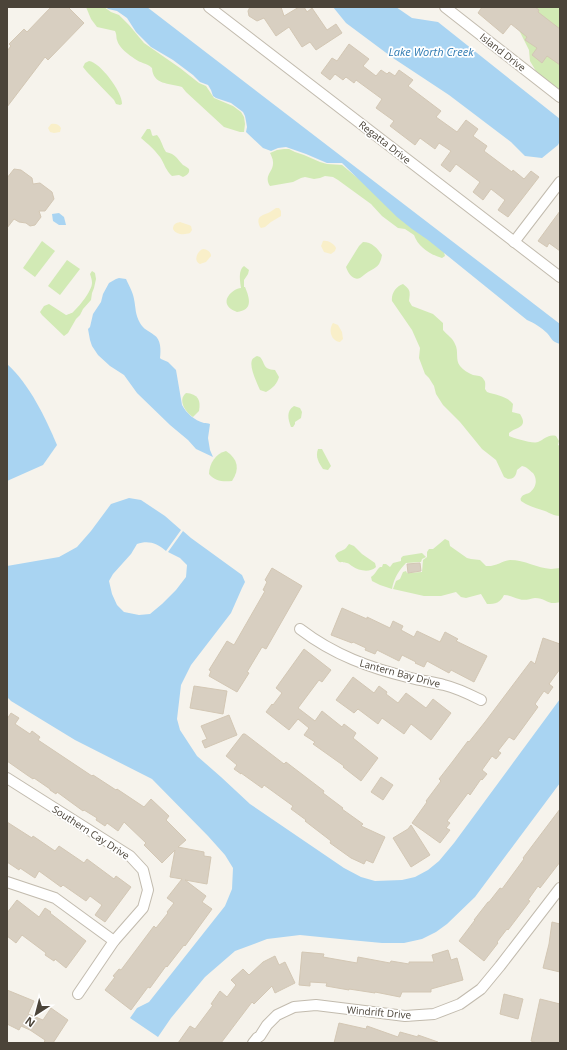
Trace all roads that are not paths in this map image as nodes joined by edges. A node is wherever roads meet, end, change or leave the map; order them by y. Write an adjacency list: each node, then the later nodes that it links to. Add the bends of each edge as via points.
1 (209, 7): 5 (street, Regatta Drive)
2 (445, 7): 3 (street, Island Drive)
3 (560, 97)
4 (560, 182): 5 (street)
5 (514, 242): 6 (street, Regatta Drive)
6 (560, 277)
7 (300, 629): 8 (street, Lantern Bay Drive, via 355,661 381,670 446,685)
8 (481, 700)
9 (7, 778): 12 (street, Southern Cay Drive, via 130,856 143,870 148,890 143,908)
10 (7, 882): 12 (street, via 55,898)
11 (560, 888): 14 (street, Windrift Drive, via 481,989 460,1004 434,1014 405,1016 316,1005 294,1007 277,1015)
12 (114, 941): 13 (street, Southern Cay Drive)
13 (78, 994)
14 (256, 1040): 15 (street)
15 (268, 1043)

